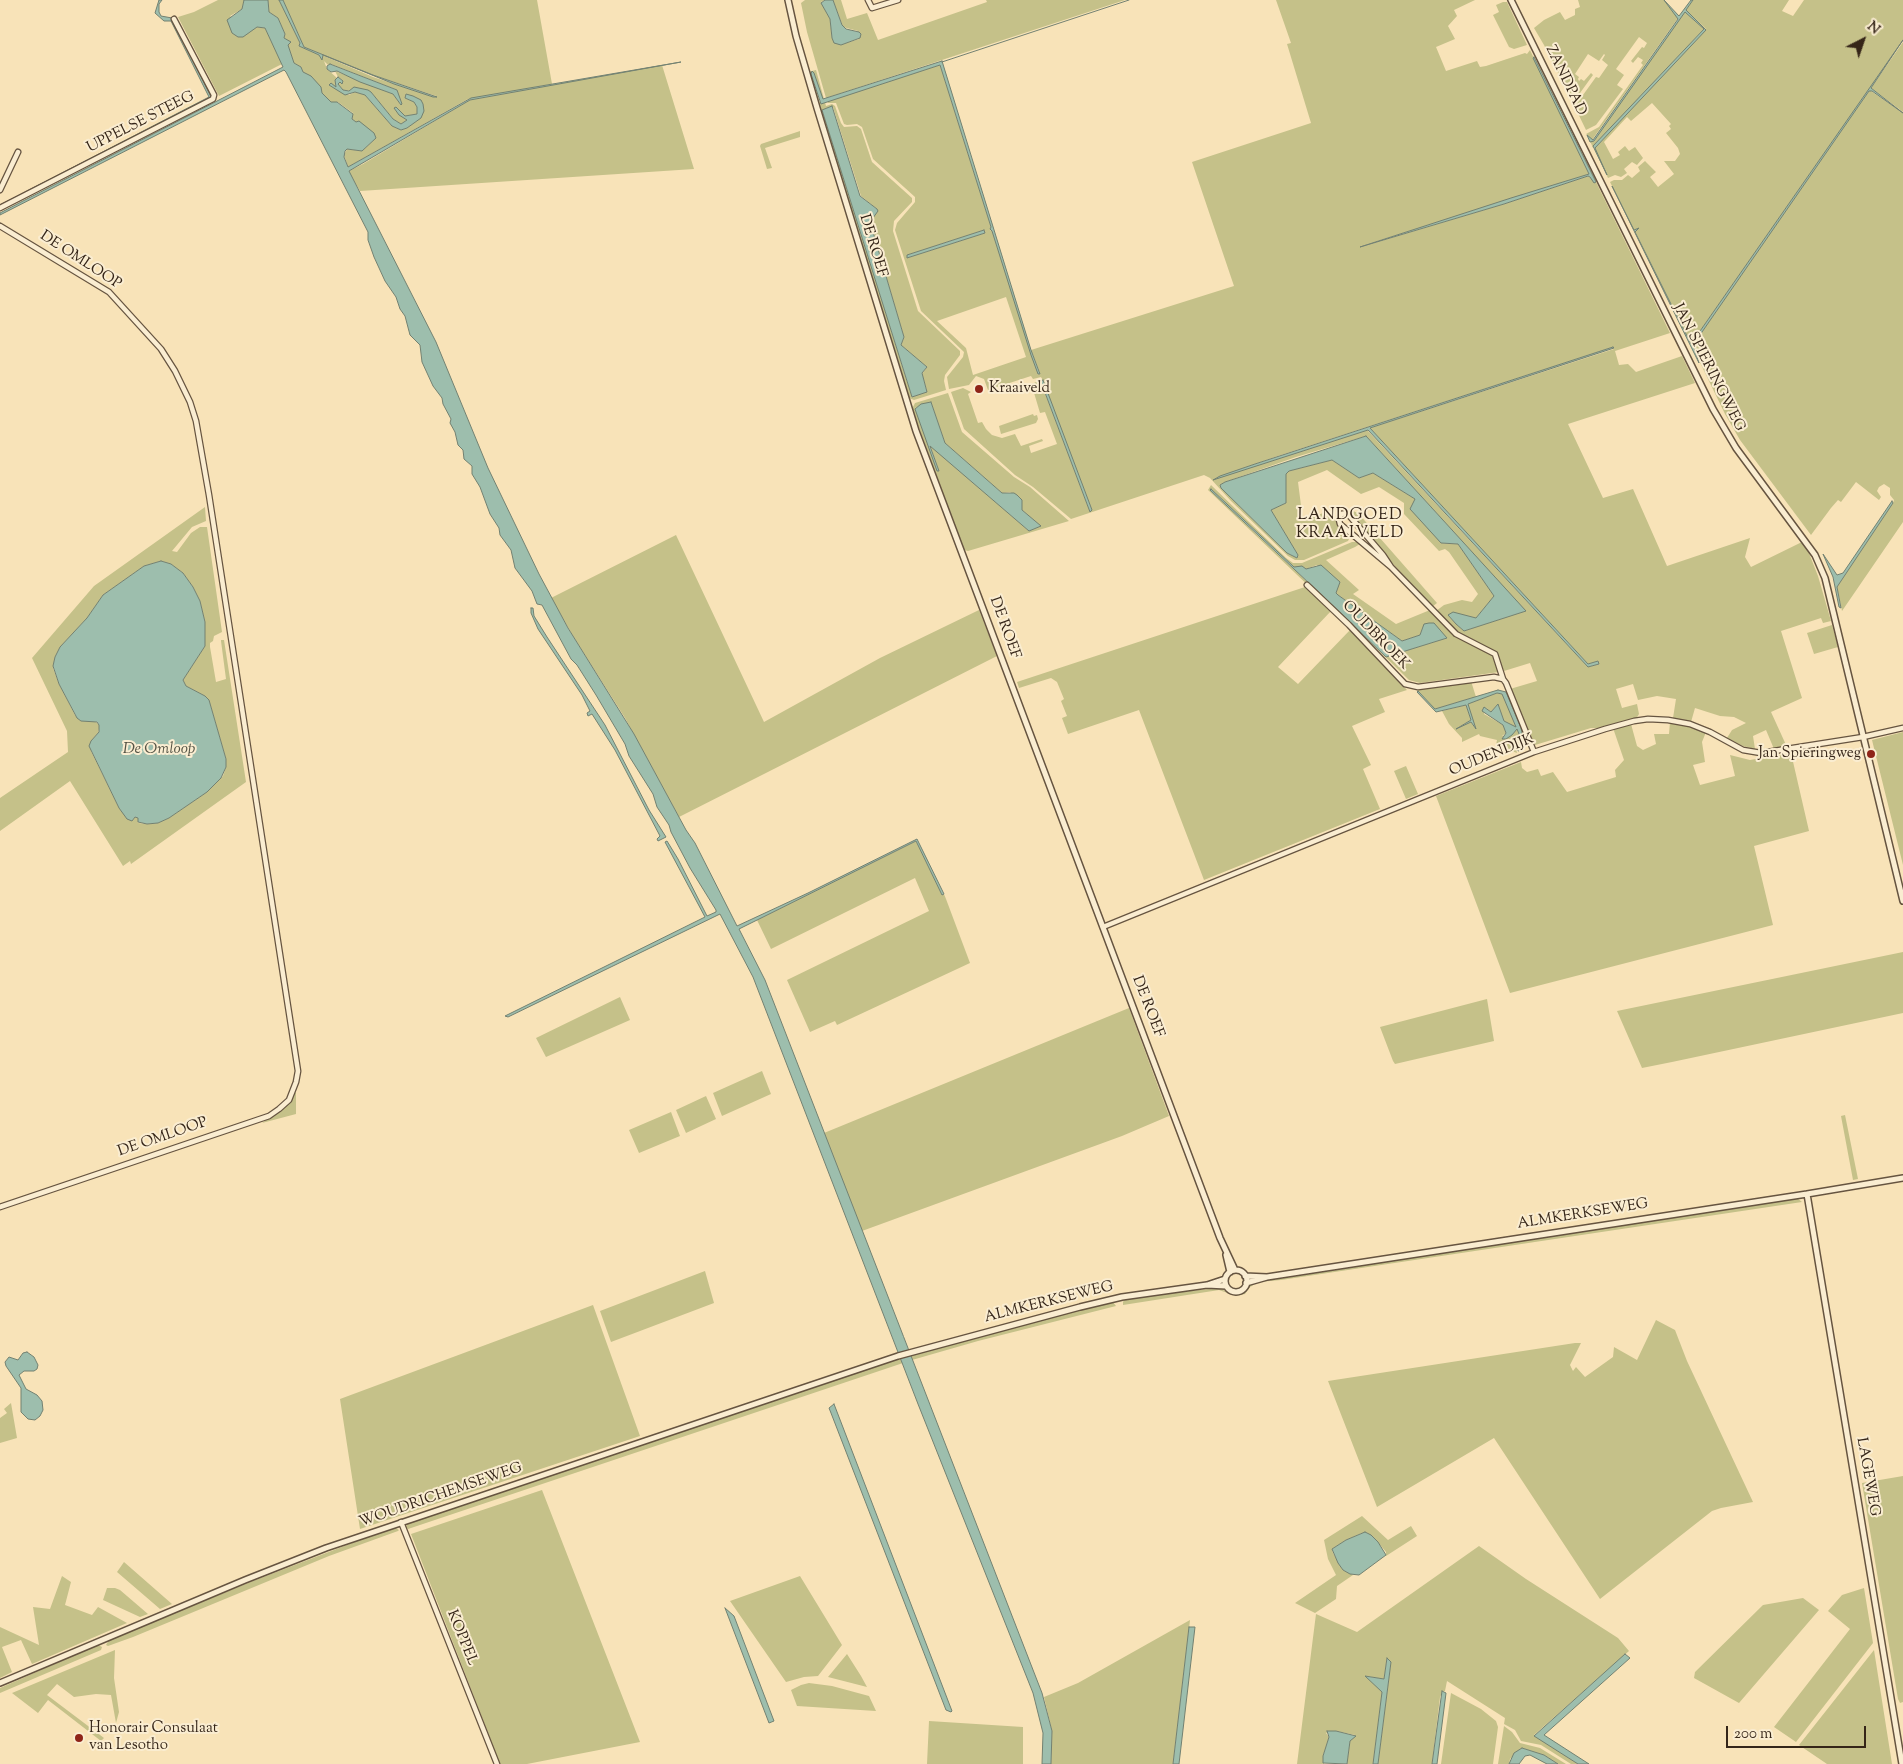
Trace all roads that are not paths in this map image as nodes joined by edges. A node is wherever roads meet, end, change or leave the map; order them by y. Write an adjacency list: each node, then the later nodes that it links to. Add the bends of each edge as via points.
1 (788, 0): 18 (street, DE ROEF, via 808,80 916,431)
2 (868, 0): 3 (street, via 872,8)
3 (898, 0)
4 (1511, 0): 7 (street, ZANDPAD)
5 (174, 19): 9 (street, UPPELSE STEEG, via 214,95 213,99)
6 (18, 152): 8 (street)
7 (1597, 172): 15 (street, JAN SPIERINGWEG, via 1725,432 1815,555 1825,578)
8 (0, 190)
9 (0, 208)
10 (0, 226): 21 (street, DE OMLOOP, via 109,292 161,349 190,402 209,495 298,1071 289,1100 269,1116)
11 (1391, 567): 11 (street, via 1347,514 1340,514 1340,524); 13 (street, via 1456,634 1495,654)
12 (1307, 586): 13 (street, OUDBROEK, via 1405,684 1418,687 1496,677)
13 (1502, 679): 16 (street)
14 (1903, 728): 15 (street, OUDENDIJK)
15 (1863, 737): 16 (street, OUDENDIJK, via 1752,753 1690,724 1648,719); 17 (street, JAN SPIERINGWEG)
16 (1534, 752): 18 (street, OUDENDIJK)
17 (1903, 901)
18 (1103, 927): 22 (street, DE ROEF, via 1226,1255 1231,1261)
19 (1903, 1178): 20 (street, ALMKERKSEWEG)
20 (1807, 1194): 24 (street, ALMKERKSEWEG); 31 (street, LAGEWEG)
21 (0, 1207)
22 (1232, 1271): 23 (street); 25 (street)
23 (1245, 1276): 24 (street, ALMKERKSEWEG); 26 (street)
24 (1267, 1277): 26 (street, ALMKERKSEWEG)
25 (1225, 1282): 26 (street, via 1236,1292); 27 (street, ALMKERKSEWEG, via 1215,1287 1207,1285 1080,1306)
26 (1246, 1283)
27 (898, 1356): 28 (street, WOUDRICHEMSEWEG)
28 (401, 1522): 29 (street, WOUDRICHEMSEWEG, via 287,1562); 30 (street, KOPPEL)
29 (0, 1683)
30 (496, 1764)
31 (1902, 1764)

